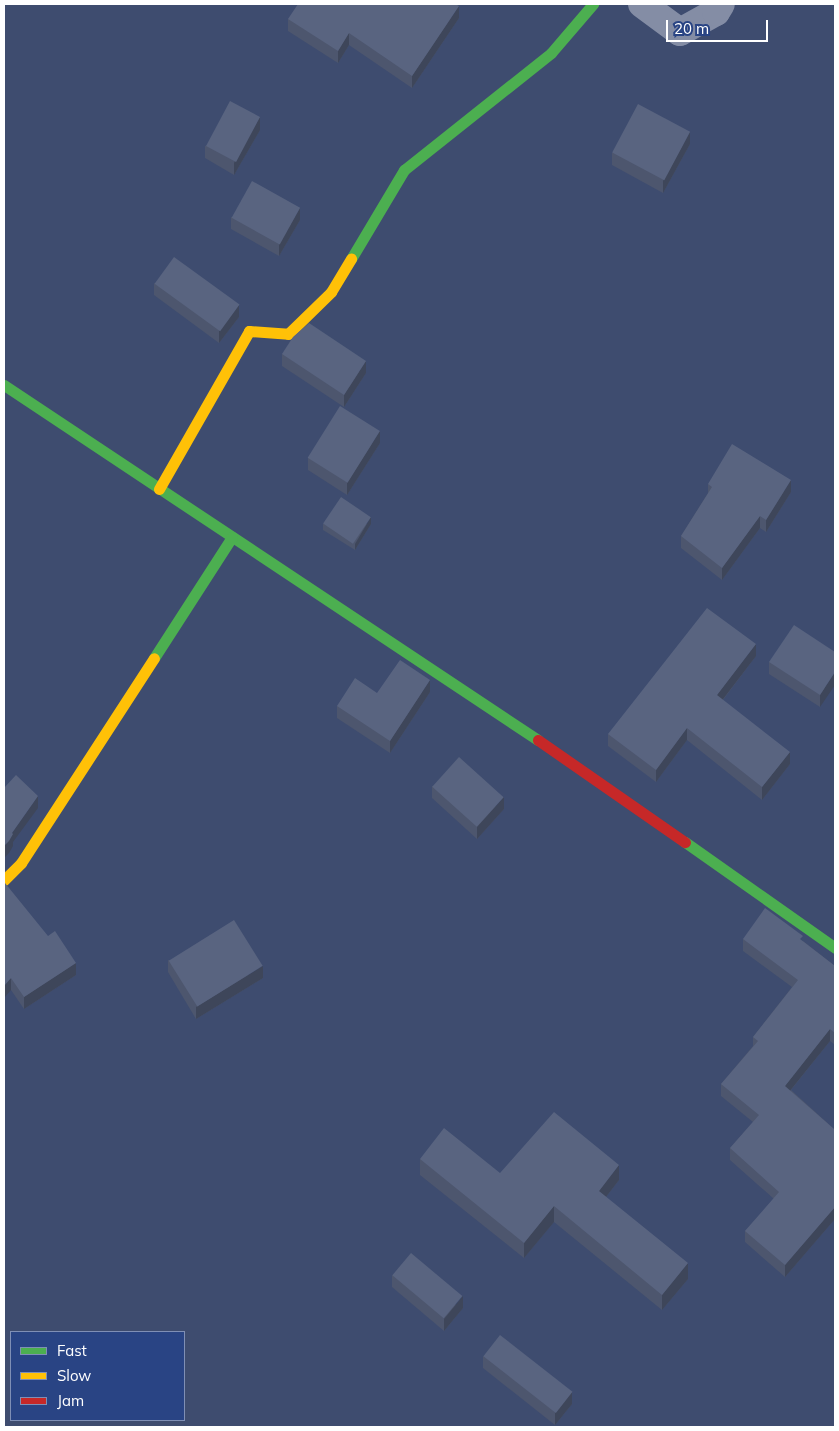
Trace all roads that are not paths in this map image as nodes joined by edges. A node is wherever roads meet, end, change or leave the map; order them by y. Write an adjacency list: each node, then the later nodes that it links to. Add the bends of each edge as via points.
1 (593, 4): 5 (street, via 551,52 404,170 331,292 288,334 249,331)
2 (642, 4): 3 (street, via 680,32 716,12)
3 (721, 4)
4 (4, 385): 5 (street)
5 (159, 489): 6 (street)
6 (232, 537): 7 (street, via 21,863); 8 (street, via 574,764)
7 (4, 880)
8 (835, 948)

